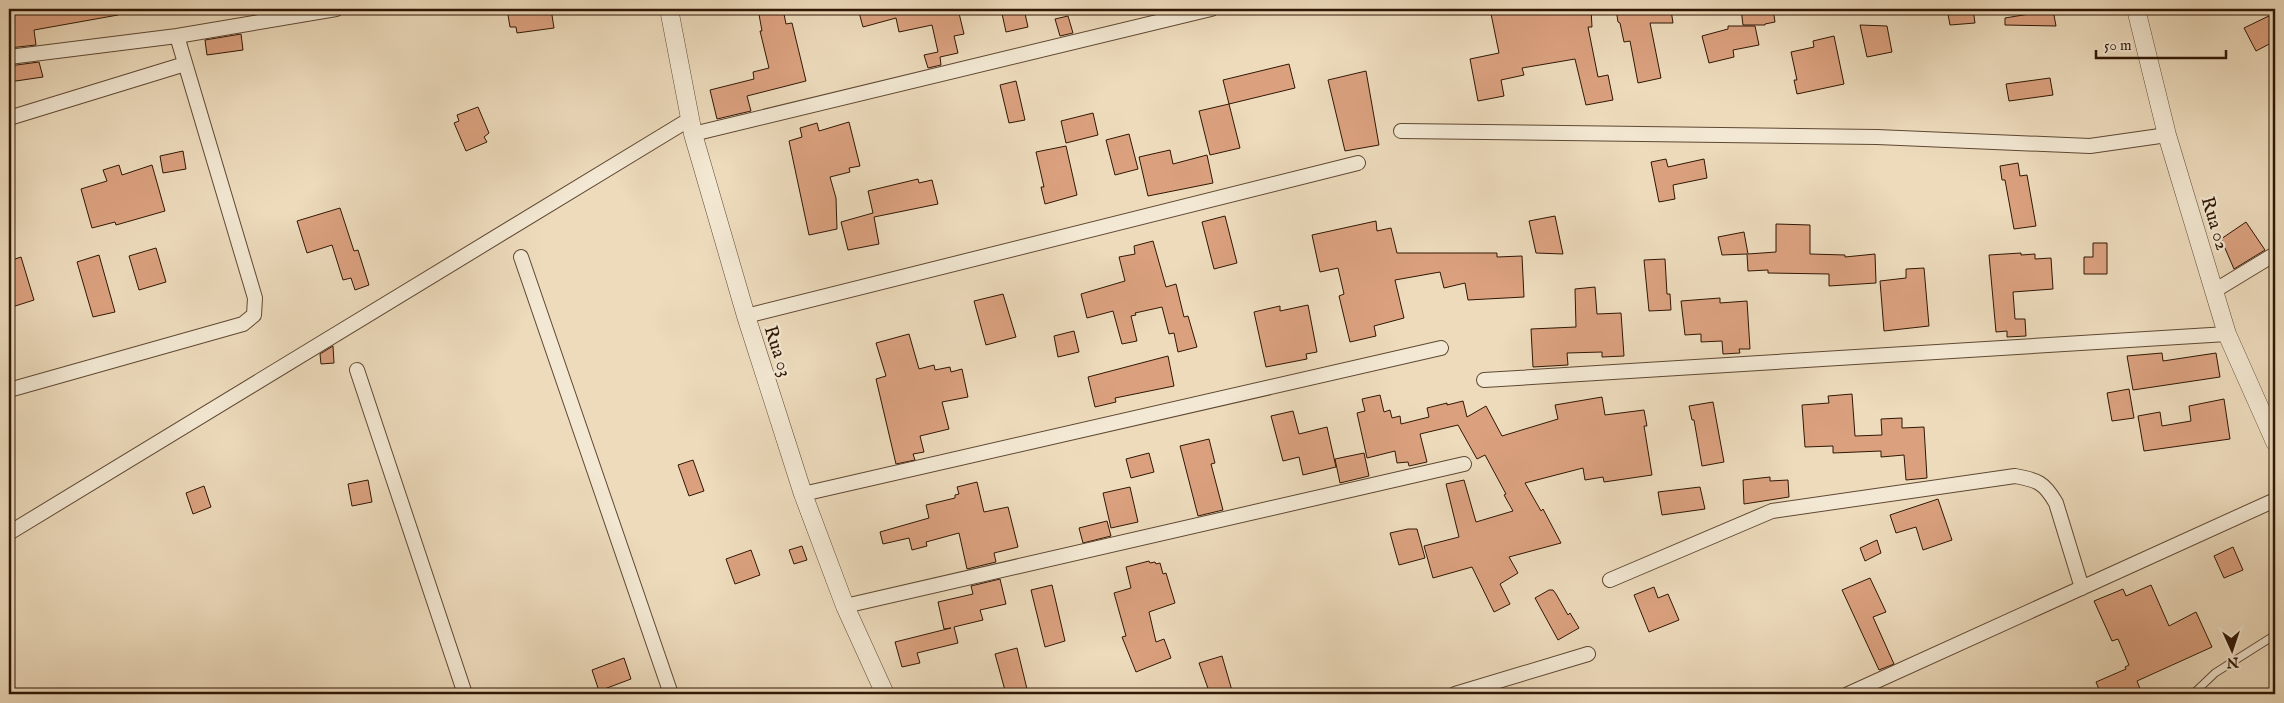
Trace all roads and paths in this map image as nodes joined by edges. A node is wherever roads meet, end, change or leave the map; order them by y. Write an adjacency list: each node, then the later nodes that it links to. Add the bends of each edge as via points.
1 (336, 9): 5 (street)
2 (669, 9): 9 (street, Rua 03)
3 (1211, 9): 9 (street)
4 (2136, 9): 11 (street, Rua 02)
5 (177, 36): 6 (street); 7 (street)
6 (9, 56)
7 (186, 64): 8 (street); 21 (street, via 256,298 254,314 242,324)
8 (9, 118)
9 (692, 126): 16 (street, Rua 03); 26 (street)
10 (1401, 131): 11 (street, via 1877,137 2090,146)
11 (2167, 135): 15 (street, Rua 02)
12 (1358, 163): 16 (street)
13 (2275, 254): 15 (street)
14 (521, 257): 33 (street)
15 (2214, 291): 17 (street, Rua 02)
16 (746, 316): 24 (street, Rua 03)
17 (2227, 334): 20 (street); 22 (street, Rua 02)
18 (1441, 348): 24 (street)
19 (357, 370): 32 (street)
20 (1484, 380)
21 (9, 390)
22 (2275, 442)
23 (1464, 464): 29 (street)
24 (803, 494): 29 (street, Rua 03)
25 (2275, 500): 28 (street)
26 (9, 533)
27 (1610, 580): 28 (street, via 1772,511 2015,476 2036,480 2049,490)
28 (2082, 588): 36 (street)
29 (845, 606): 34 (street, Rua 03)
30 (2275, 635): 37 (lane, via 2215,673)
31 (1588, 654): 35 (street)
32 (465, 694)
33 (671, 694)
34 (885, 694)
35 (1455, 694)
36 (1848, 694)
37 (2192, 694)

